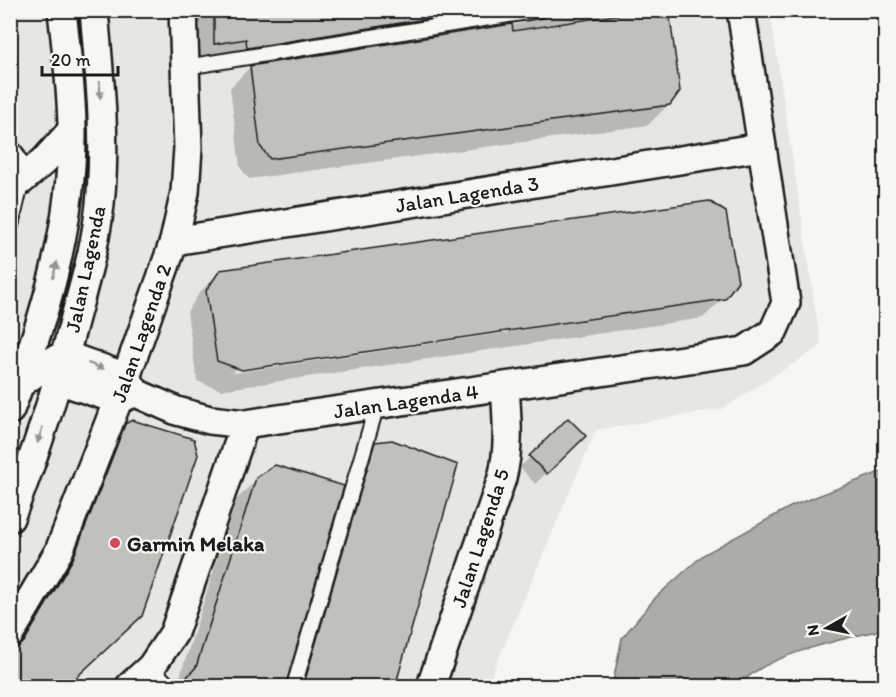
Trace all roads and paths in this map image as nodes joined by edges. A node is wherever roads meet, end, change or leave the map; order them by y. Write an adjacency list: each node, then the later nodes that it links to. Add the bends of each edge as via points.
1 (62, 10): 7 (street, Jalan Lagenda)
2 (94, 10): 13 (street, Jalan Lagenda, one-way to 13, via 102,135 101,192 96,239)
3 (183, 10): 6 (street, Jalan Lagenda 2)
4 (540, 10): 6 (lane)
5 (741, 10): 8 (street)
6 (186, 67): 11 (street, Jalan Lagenda 2, via 185,192)
7 (72, 130): 9 (street, via 45,160); 12 (street, Jalan Lagenda, one-way to 7, via 59,252)
8 (761, 147): 11 (street, Jalan Lagenda 3); 15 (street, Jalan Lagenda 4, via 786,303 773,332 744,351)
9 (16, 168): 10 (lane)
10 (10, 230)
11 (174, 241): 16 (street, Jalan Lagenda 2)
12 (40, 327): 13 (street); 14 (street, Jalan Lagenda)
13 (58, 366): 14 (street); 16 (street, Jalan Lagenda 4); 20 (street, Jalan Lagenda, one-way to 20, via 25,483)
14 (20, 384): 18 (street, Jalan Lagenda)
15 (505, 386): 17 (street, Jalan Lagenda 4); 25 (street, Jalan Lagenda 5, via 508,430 502,478)
16 (127, 390): 19 (street, Jalan Lagenda 4, via 177,411); 21 (street, Jalan Lagenda 2, via 59,551)
17 (377, 405): 19 (street, Jalan Lagenda 4); 24 (lane)
18 (10, 410)
19 (245, 424): 22 (street)
20 (10, 519)
21 (10, 634)
22 (160, 677): 23 (street)
23 (129, 687)
24 (294, 687)
25 (431, 687)

